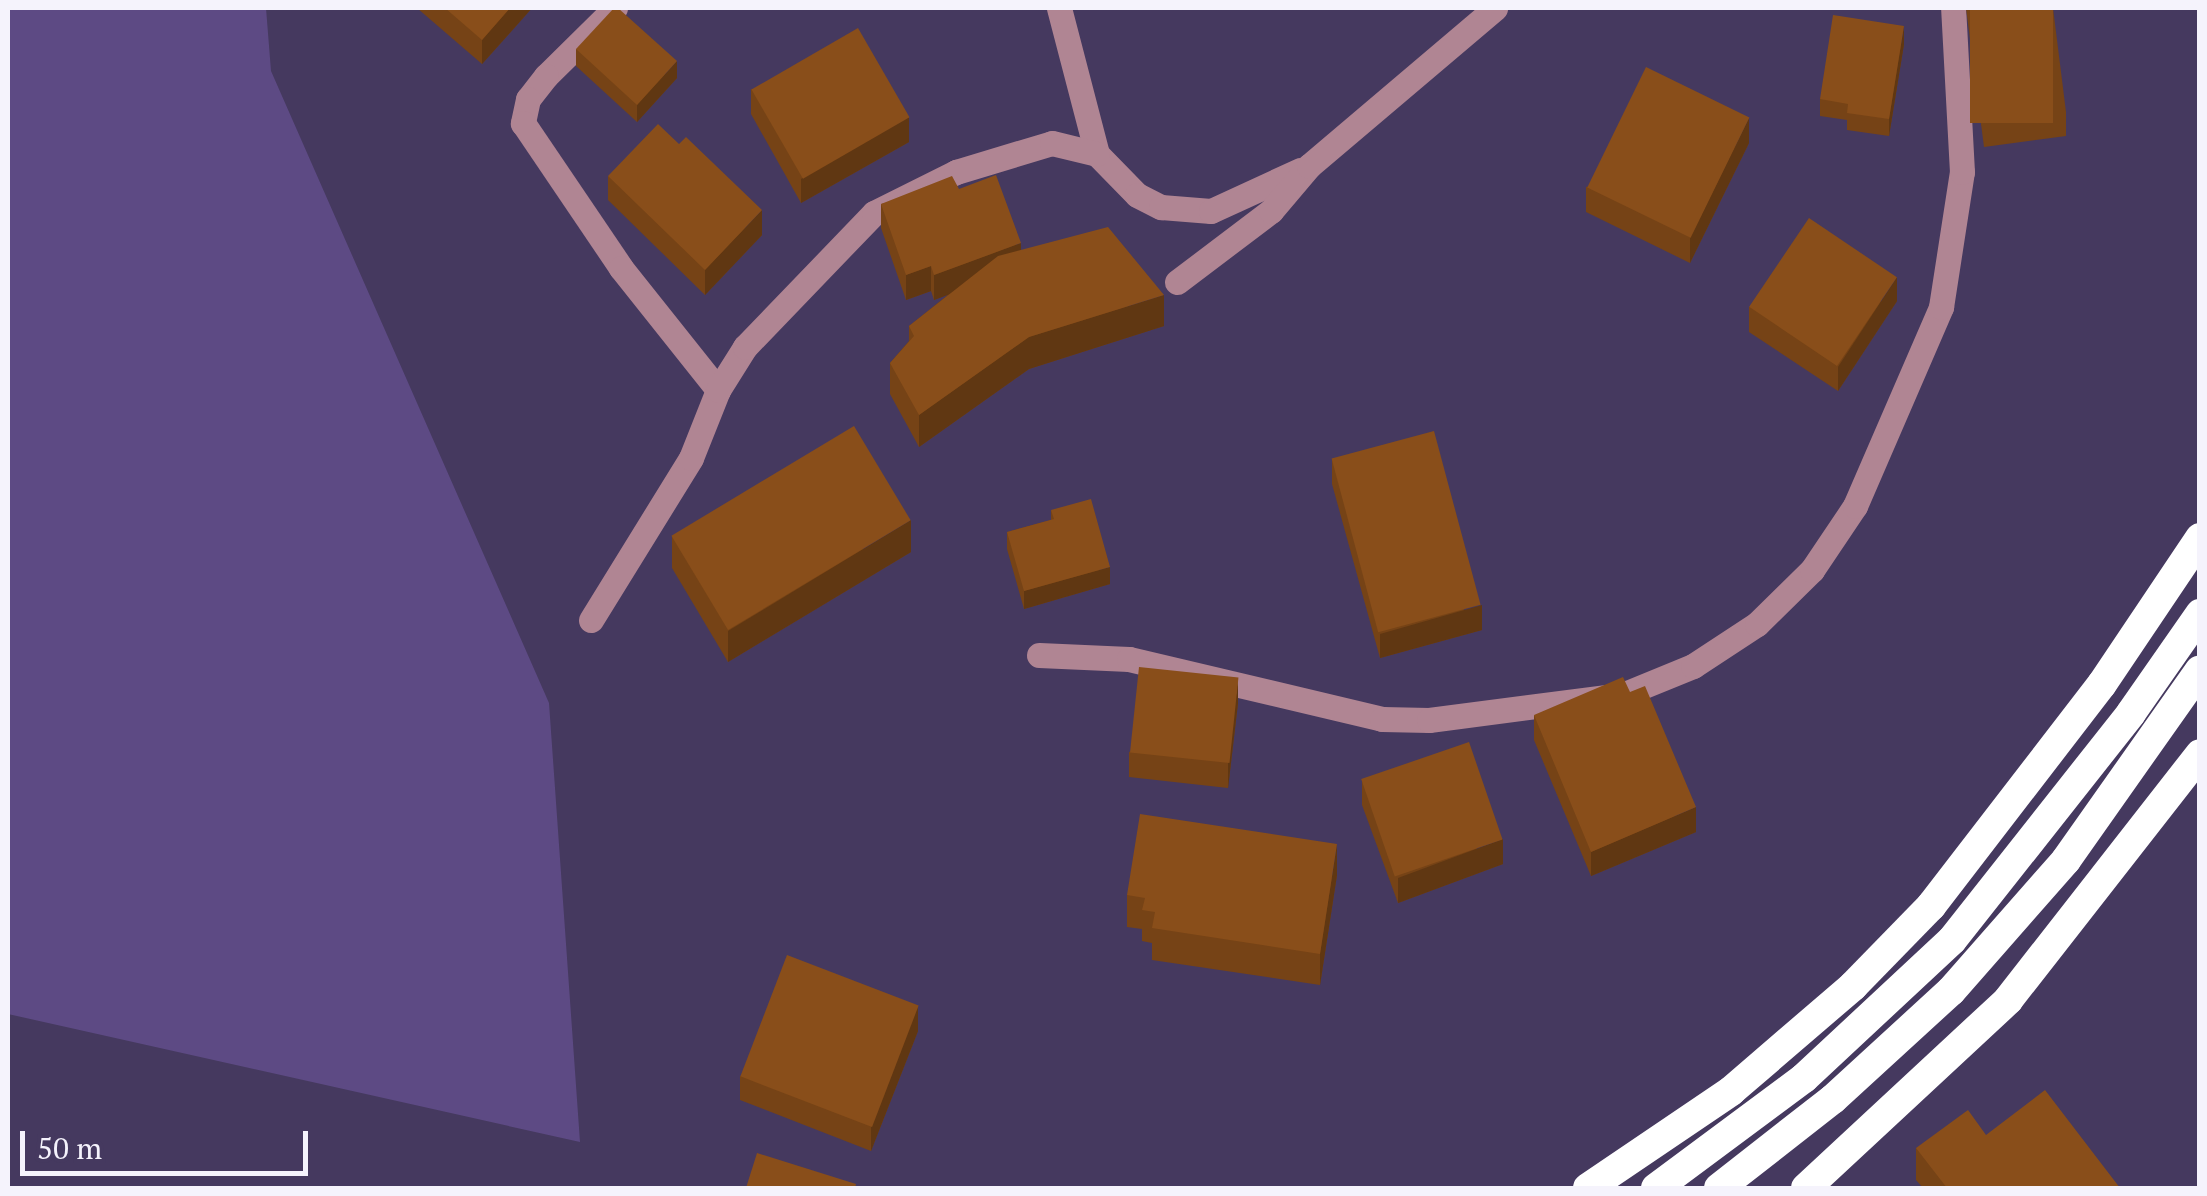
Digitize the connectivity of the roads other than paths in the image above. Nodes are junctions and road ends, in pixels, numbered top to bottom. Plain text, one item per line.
1 (615, 8) edge
2 (1059, 8) edge
3 (1494, 8) edge
4 (1954, 8) edge
5 (1098, 154) junction
6 (1309, 166) junction
7 (1178, 282) dead end
8 (718, 390) junction
9 (2200, 538) edge
10 (2200, 614) edge
11 (591, 620) dead end
12 (1039, 655) dead end
13 (2200, 670) edge
14 (2200, 754) edge
15 (1588, 1188) edge
16 (1656, 1188) edge
17 (1719, 1188) edge
18 (1806, 1188) edge

1 - 8 street
2 - 5 street
3 - 6 street
4 - 12 street
5 - 6 street
5 - 8 street
6 - 7 street
8 - 11 street
9 - 15 highway
10 - 16 highway
13 - 17 highway
14 - 18 highway

